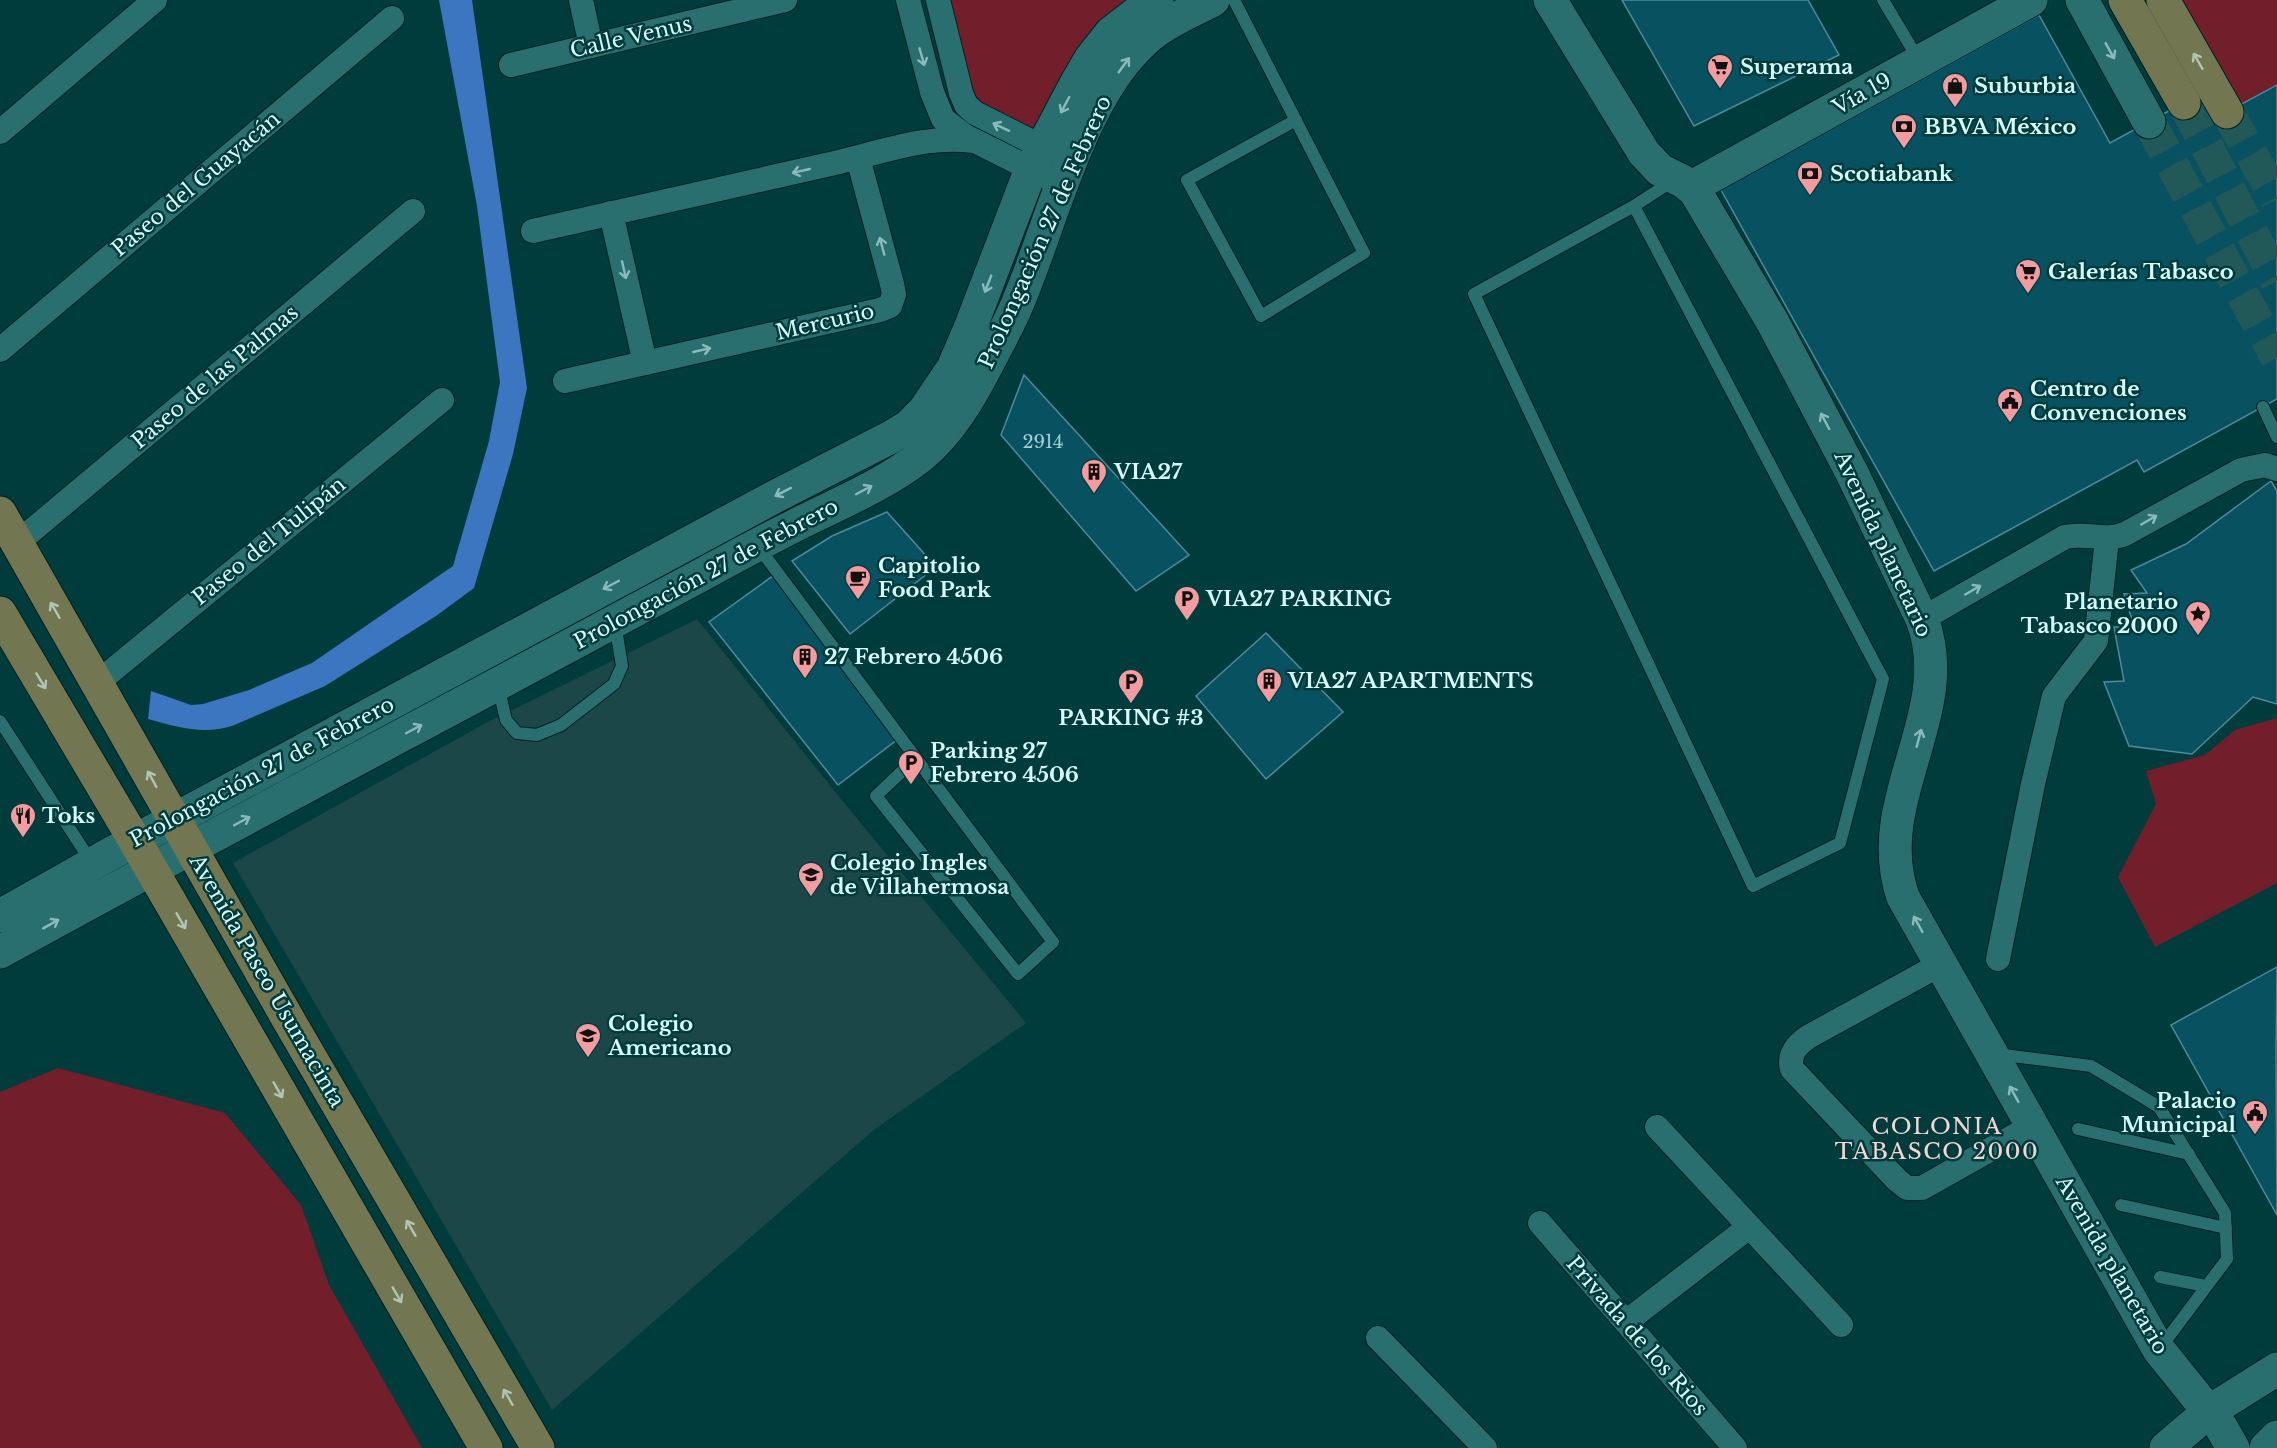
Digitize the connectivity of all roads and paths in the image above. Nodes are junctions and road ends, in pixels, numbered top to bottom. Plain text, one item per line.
1 (155, 0) edge
2 (581, 0) edge
3 (785, 0) edge
4 (908, 0) edge
5 (939, 0) edge
6 (1157, 0) edge
7 (1213, 0) edge
8 (1234, 0) edge
9 (1550, 0) edge
10 (1884, 0) edge
11 (1994, 0) edge
12 (2031, 0) edge
13 (2082, 0) edge
14 (2125, 0) edge
15 (2163, 0) edge
16 (392, 18) dead end
17 (591, 46) junction
18 (1911, 47) junction
19 (511, 65) dead end
20 (2184, 103) tunnel mouth
21 (2227, 112) tunnel mouth
22 (975, 113) junction
23 (1296, 120) junction
24 (2149, 122) tunnel mouth
25 (0, 132) edge
26 (940, 132) junction
27 (858, 158) junction
28 (1037, 158) junction
29 (1067, 173) junction
30 (1683, 183) junction
31 (1634, 206) junction
32 (413, 211) dead end
33 (611, 213) junction
34 (533, 231) dead end
35 (0, 350) edge
36 (645, 363) junction
37 (565, 381) dead end
38 (442, 400) dead end
39 (2263, 407) dead end
40 (2277, 437) edge
41 (2277, 469) edge
42 (0, 513) edge
43 (2107, 539) junction
44 (17, 543) junction
45 (757, 545) junction
46 (0, 613) edge
47 (1922, 619) junction
48 (615, 622) junction
49 (97, 683) junction
50 (498, 684) junction
51 (0, 721) edge
52 (916, 758) junction
53 (174, 819) junction
54 (135, 841) junction
55 (190, 849) junction
56 (92, 864) junction
57 (151, 870) junction
58 (0, 916) edge
59 (0, 952) edge
60 (1998, 959) dead end
61 (1941, 964) junction
62 (1992, 1054) junction
63 (2032, 1126) junction
64 (1657, 1127) dead end
65 (2078, 1129) dead end
66 (2189, 1154) junction
67 (2121, 1205) dead end
68 (1540, 1223) dead end
69 (1749, 1227) junction
70 (2226, 1228) junction
71 (2160, 1277) dead end
72 (2206, 1286) junction
73 (1626, 1322) junction
74 (1841, 1325) dead end
75 (1378, 1338) dead end
76 (2159, 1350) junction
77 (2277, 1369) edge
78 (2208, 1413) junction
79 (2277, 1437) edge
80 (486, 1448) edge
81 (538, 1448) edge
82 (1485, 1448) edge
83 (1735, 1448) edge
84 (2166, 1448) edge
85 (2233, 1448) edge
86 (2266, 1448) edge

1 - 25 street
2 - 17 street
3 - 17 street, Calle Venus
4 -> 26 street
5 - 22 street
6 -> 28 main road, Prolongación 27 de Febrero
29 -> 7 main road, Prolongación 27 de Febrero
8 - 23 lane
9 - 30 main road, Avenida planetario
10 - 18 lane
11 - 18 main road, Vía 19
12 - 30 main road, Vía 19
13 -> 24 main road
14 - 20 main road
21 -> 15 main road
16 - 35 street, Paseo del Guayacán
17 - 19 street, Calle Venus
18 - 30 main road, Vía 19
22 - 26 street
28 -> 22 street
23 - 23 lane
26 - 27 street
26 - 28 street
27 -> 33 street
36 -> 27 street, Mercurio
28 - 29 street
28 -> 53 main road, Prolongación 27 de Febrero
45 -> 29 main road, Prolongación 27 de Febrero
30 - 31 lane
47 -> 30 main road, Avenida planetario
31 - 31 lane
32 - 44 street, Paseo de las Palmas
33 - 34 street
33 -> 36 street
36 - 37 street, Mercurio
38 - 49 street, Paseo del Tulipán
39 - 40 lane
43 -> 41 street, Avenida planetario
42 - 44 main road, Avenida Paseo Usumacinta
47 -> 43 street, Avenida planetario
43 - 60 street
49 -> 44 main road, Avenida Paseo Usumacinta
45 - 48 main road, Prolongación 27 de Febrero
45 - 52 lane
46 -> 54 main road
61 -> 47 main road, Avenida planetario
48 - 50 main road, Prolongación 27 de Febrero
48 - 50 lane
53 -> 49 main road, Avenida Paseo Usumacinta
55 -> 50 main road, Prolongación 27 de Febrero
51 - 56 lane
52 - 52 lane
53 - 54 main road, Prolongación 27 de Febrero
53 - 55 main road, Avenida Paseo Usumacinta
54 - 56 main road, Prolongación 27 de Febrero
54 - 57 main road
55 - 57 main road, Prolongación 27 de Febrero
81 -> 55 main road, Avenida Paseo Usumacinta
56 - 58 main road, Prolongación 27 de Febrero
59 -> 57 main road, Prolongación 27 de Febrero
57 -> 80 main road
61 - 62 main road, Avenida planetario
61 - 63 street
63 -> 62 main road, Avenida planetario
62 - 66 lane
63 - 76 main road, Avenida planetario
64 - 69 street
65 - 66 lane
66 - 70 lane
67 - 70 lane
68 - 73 street, Privada de los Rios
69 - 73 street
69 - 74 street
70 - 72 lane
71 - 72 lane
72 - 76 lane
73 - 83 street, Privada de los Rios
75 - 82 street
76 - 78 main road, Avenida planetario
77 - 78 main road
78 - 84 main road
78 - 85 main road, Avenida planetario
79 - 86 main road

